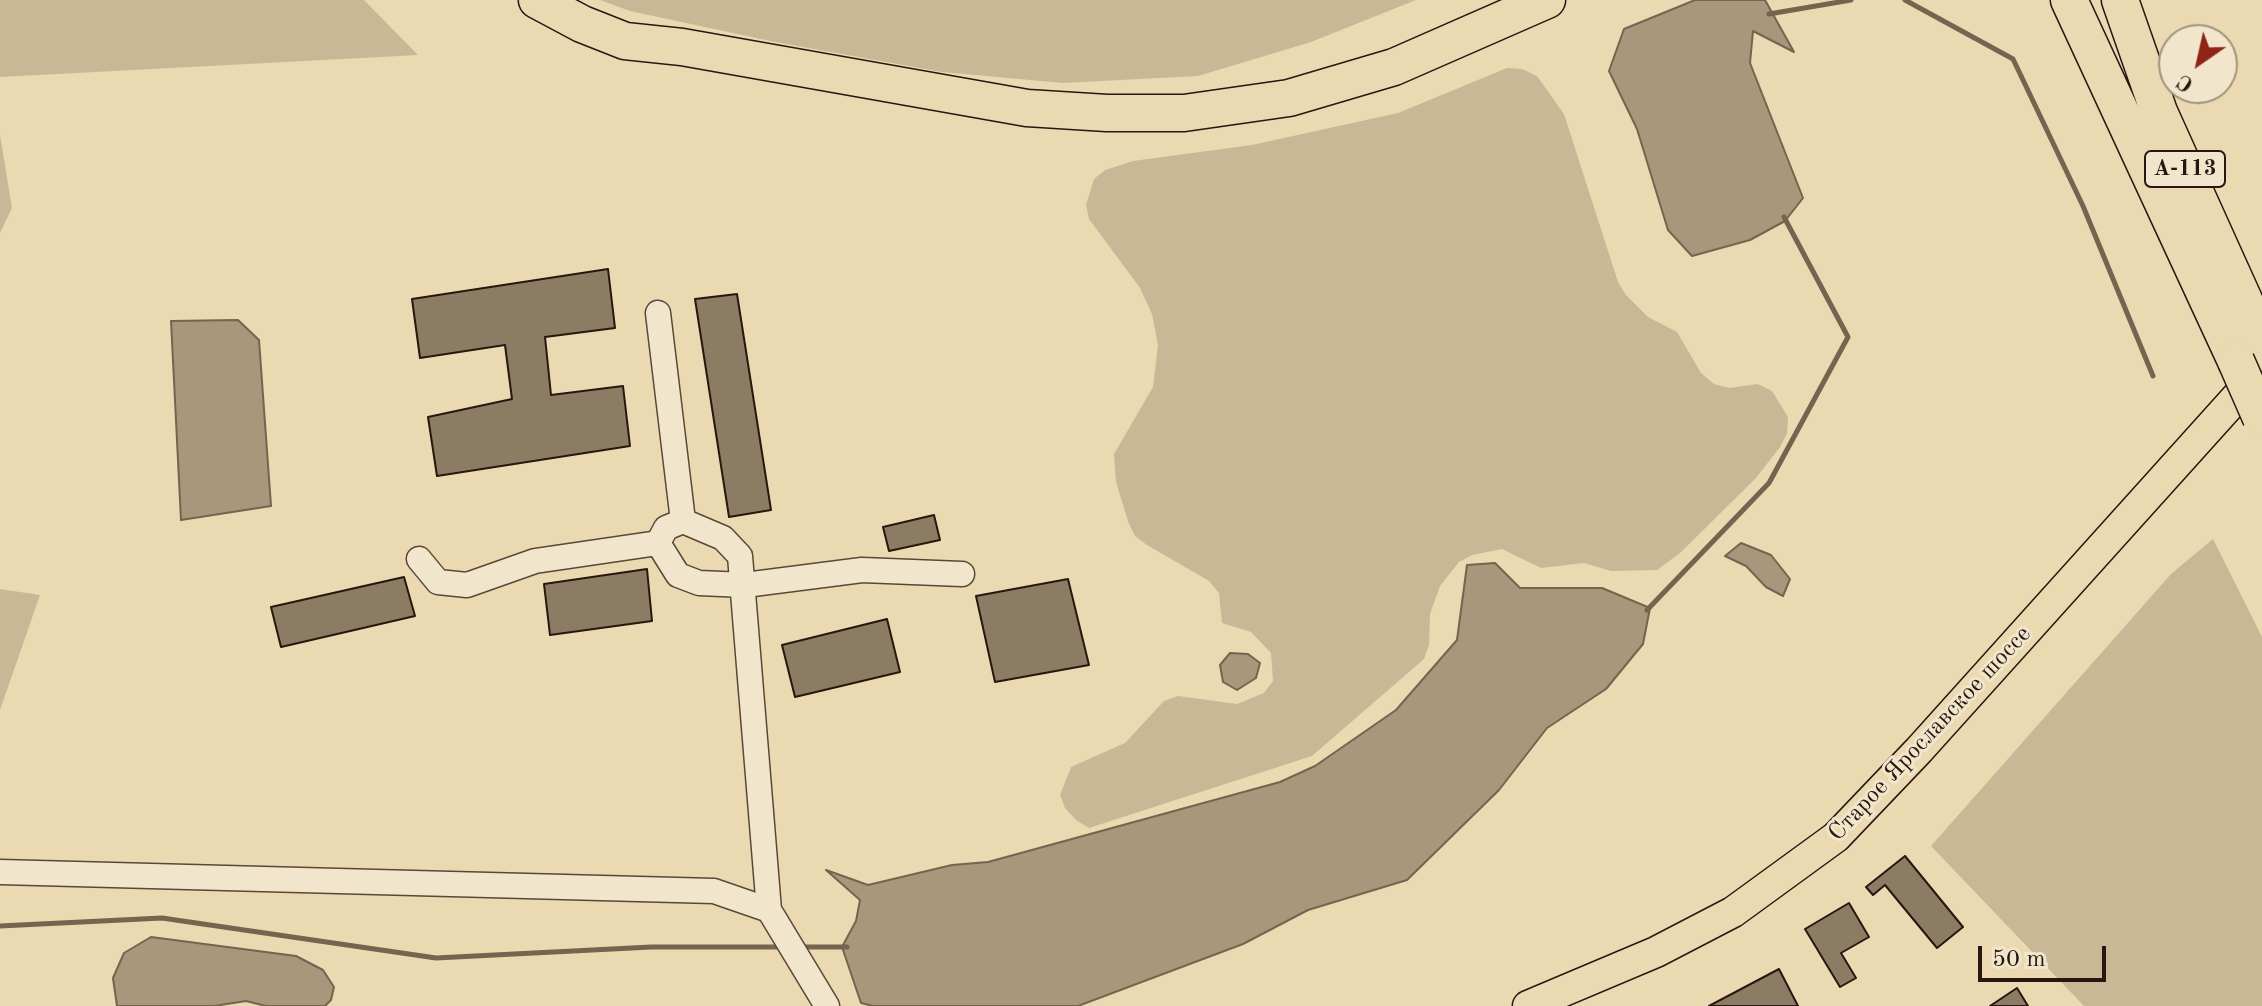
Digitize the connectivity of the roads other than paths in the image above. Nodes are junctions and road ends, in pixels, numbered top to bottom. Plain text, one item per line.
1 (537, 0) edge
2 (566, 0) edge
3 (1547, 0) edge
4 (2069, 0) edge
5 (2080, 0) edge
6 (2120, 0) edge
7 (682, 47) junction
8 (2114, 96) junction
9 (658, 313) dead end
10 (2255, 351) edge
11 (2261, 420) edge
12 (683, 521) junction
13 (658, 543) junction
14 (419, 559) dead end
15 (962, 574) dead end
16 (745, 585) junction
17 (0, 872) edge
18 (769, 910) junction
19 (827, 1006) edge
20 (1528, 1006) edge

1 - 7 highway
2 - 7 highway
3 - 7 highway
4 - 8 highway
5 - 8 highway, А-113
6 - 10 highway, А-113
8 - 10 highway, А-113
9 - 12 lane
10 - 11 highway, А-113, bridge
10 - 20 main road, Старое Ярославское шоссе
12 - 13 lane
12 - 16 lane
13 - 14 lane
13 - 16 lane
15 - 16 lane
16 - 18 lane
17 - 18 lane
18 - 19 lane

